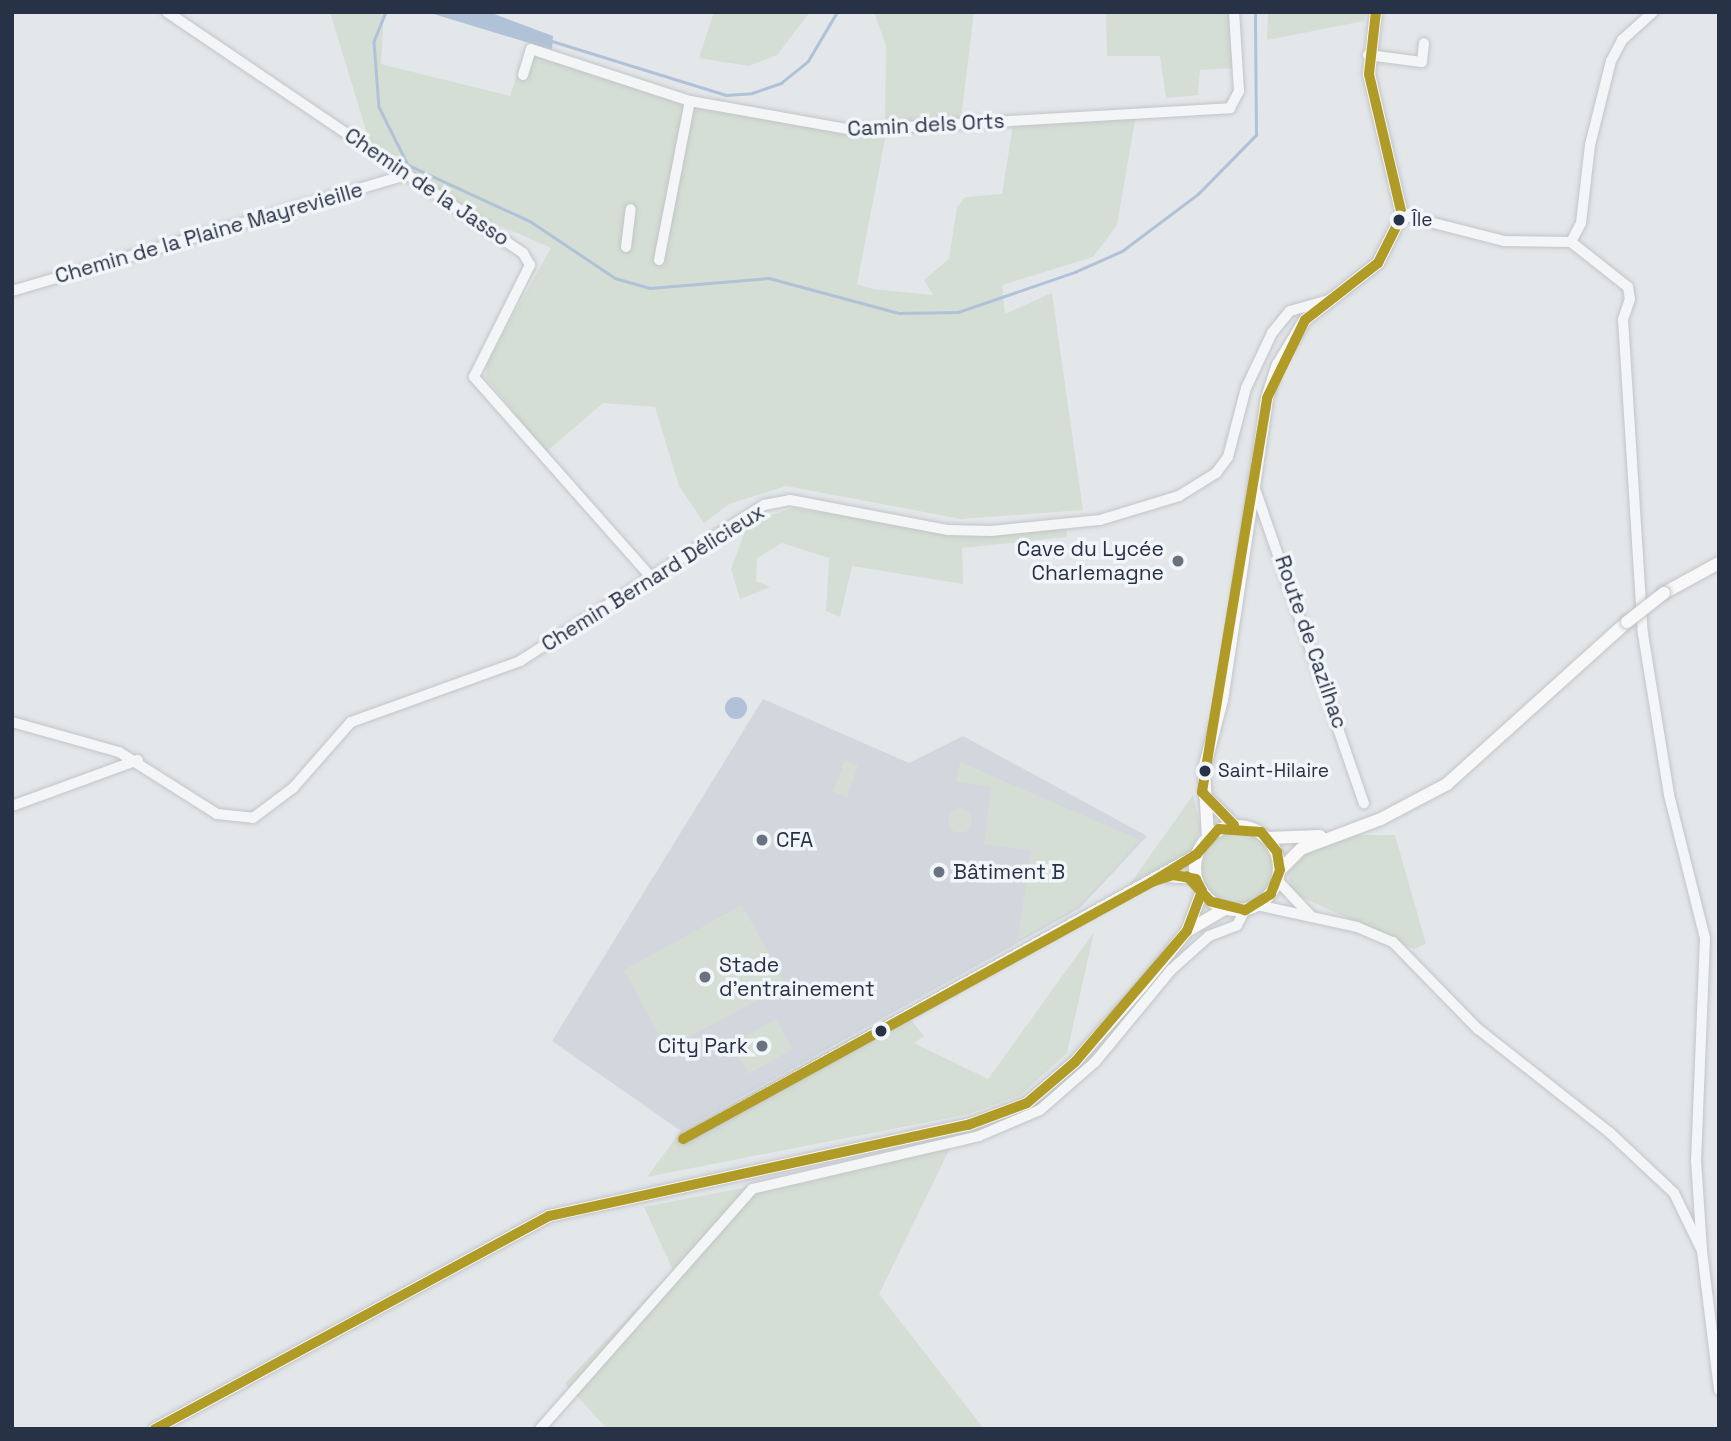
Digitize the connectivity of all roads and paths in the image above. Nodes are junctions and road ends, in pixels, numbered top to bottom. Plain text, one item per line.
1 (167, 12) edge
2 (1234, 12) edge
3 (1376, 12) edge
4 (1653, 12) edge
5 (1424, 43) dead end
6 (1368, 55) junction
7 (523, 75) dead end
8 (690, 101) junction
9 (405, 175) junction
10 (631, 209) dead end
11 (1402, 215) junction
12 (1572, 242) junction
13 (626, 247) dead end
14 (659, 260) dead end
15 (12, 291) edge
16 (1332, 299) junction
17 (1254, 484) junction
18 (1719, 563) edge
19 (651, 577) junction
20 (12, 722) edge
21 (138, 760) junction
22 (1202, 792) junction
23 (1364, 803) dead end
24 (12, 807) edge
25 (1234, 825) junction
26 (1328, 836) junction
27 (1208, 837) junction
28 (1267, 838) junction
29 (1197, 854) junction
30 (1279, 876) junction
31 (1196, 879) junction
32 (1152, 882) junction
33 (1202, 891) junction
34 (1251, 907) junction
35 (1225, 909) junction
36 (1313, 917) junction
37 (1187, 931) junction
38 (683, 1139) dead end
39 (1702, 1251) junction
40 (1719, 1390) edge
41 (155, 1429) edge
42 (540, 1429) edge

1 - 9 street, Chemin de la Jasso
2 - 8 street, Camin dels Orts
3 - 6 main road
4 - 12 street
5 - 6 street
6 - 11 main road
7 - 8 street, Camin dels Orts
8 - 14 street
9 - 15 street, Chemin de la Plaine Mayrevieille
9 - 19 street, Chemin de la Jasso
10 - 13 street
11 - 12 street
11 - 16 main road
12 - 39 street
16 - 17 main road
16 - 19 street, Chemin Bernard Délicieux
17 - 22 main road
17 - 23 street, Route de Cazilhac
18 - 26 main road, bridge
19 - 21 street, Chemin Bernard Délicieux
20 - 21 street, Chemin Bernard Délicieux
21 - 24 street
22 - 25 main road
22 - 27 main road
25 - 27 main road
25 - 28 main road
26 - 28 main road
26 - 30 main road
27 - 29 main road
28 - 30 main road
29 - 31 main road
29 - 32 street
30 - 34 main road
30 - 36 street
31 - 32 street
31 - 33 main road
32 - 38 street
33 - 35 main road
33 - 37 main road
34 - 35 main road
34 - 36 street
34 - 42 street
35 - 37 main road
36 - 39 street
37 - 41 main road
39 - 40 street

